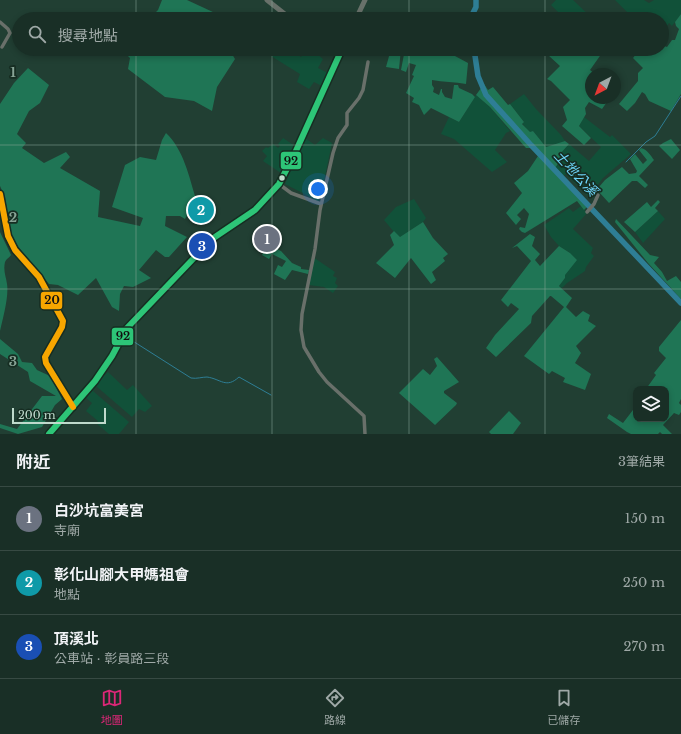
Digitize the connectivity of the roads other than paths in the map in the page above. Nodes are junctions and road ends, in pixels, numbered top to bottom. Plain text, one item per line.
1 (267, 0) edge
2 (366, 0) edge
3 (282, 12) edge
4 (360, 12) edge
5 (0, 22) edge
6 (2, 47) dead end
7 (337, 56) edge
8 (368, 62) dead end
9 (279, 184) junction
10 (0, 194) edge
11 (598, 195) dead end
12 (321, 204) junction
13 (588, 211) dead end
14 (73, 407) junction
15 (50, 434) edge
16 (365, 434) edge

1 - 3 main road
2 - 4 main road
5 - 6 street
7 - 9 main road
8 - 12 street
9 - 12 street
9 - 14 main road
10 - 14 street
11 - 13 street
12 - 16 street
14 - 15 main road

